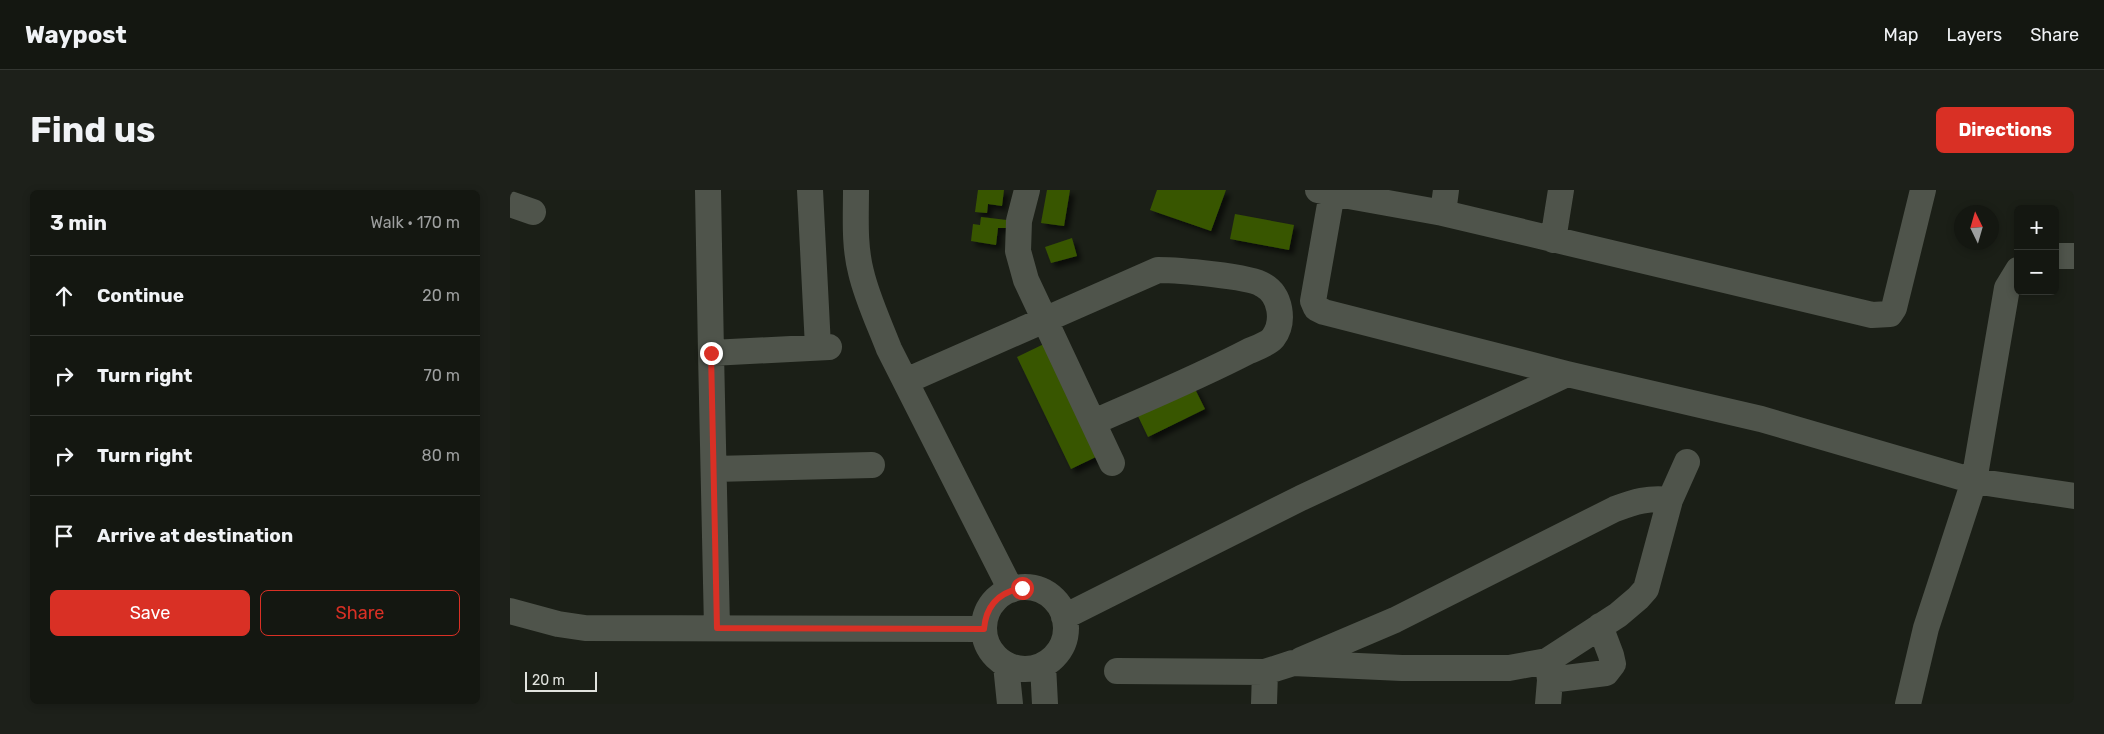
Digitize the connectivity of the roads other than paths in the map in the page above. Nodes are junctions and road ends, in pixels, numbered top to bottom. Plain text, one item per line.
1 (708, 190) edge
2 (810, 190) edge
3 (856, 190) edge
4 (1028, 190) edge
5 (1561, 190) edge
6 (1923, 190) edge
7 (1327, 191) edge
8 (1444, 202) edge
9 (1554, 240) junction
10 (2059, 256) edge
11 (2074, 256) edge
12 (2014, 277) edge
13 (1046, 321) junction
14 (711, 353) junction
15 (1567, 374) junction
16 (906, 381) junction
17 (1094, 422) junction
18 (1687, 462) dead end
19 (1112, 463) dead end
20 (872, 465) dead end
21 (714, 469) junction
22 (1974, 481) junction
23 (2074, 496) edge
24 (1670, 500) junction
25 (1011, 590) junction
26 (510, 611) edge
27 (1064, 617) junction
28 (1600, 626) junction
29 (717, 628) junction
30 (984, 629) junction
31 (1293, 663) junction
32 (1006, 665) junction
33 (1044, 665) junction
34 (1117, 671) dead end
35 (1265, 672) junction
36 (1548, 681) edge
37 (1010, 704) edge
38 (1045, 704) edge
39 (1264, 704) edge
40 (1908, 704) edge

1 - 14 street
2 - 14 street
3 - 16 street
4 - 13 street
5 - 9 street
6 - 9 street
7 - 8 street
7 - 15 street
8 - 9 street
10 - 11 street
12 - 22 street
13 - 16 street
13 - 17 street
13 - 17 street
14 - 21 street
15 - 22 street
15 - 27 street
16 - 25 street
17 - 19 street
18 - 24 street
20 - 21 street
21 - 29 street
22 - 23 street
22 - 40 street
24 - 28 street
24 - 31 street
25 - 27 street
25 - 30 street
26 - 29 street
27 - 33 street
28 - 36 street
28 - 36 street
29 - 30 street
30 - 32 street
31 - 35 street
31 - 36 street
32 - 33 street
32 - 37 street
33 - 38 street
34 - 35 street
35 - 39 street

